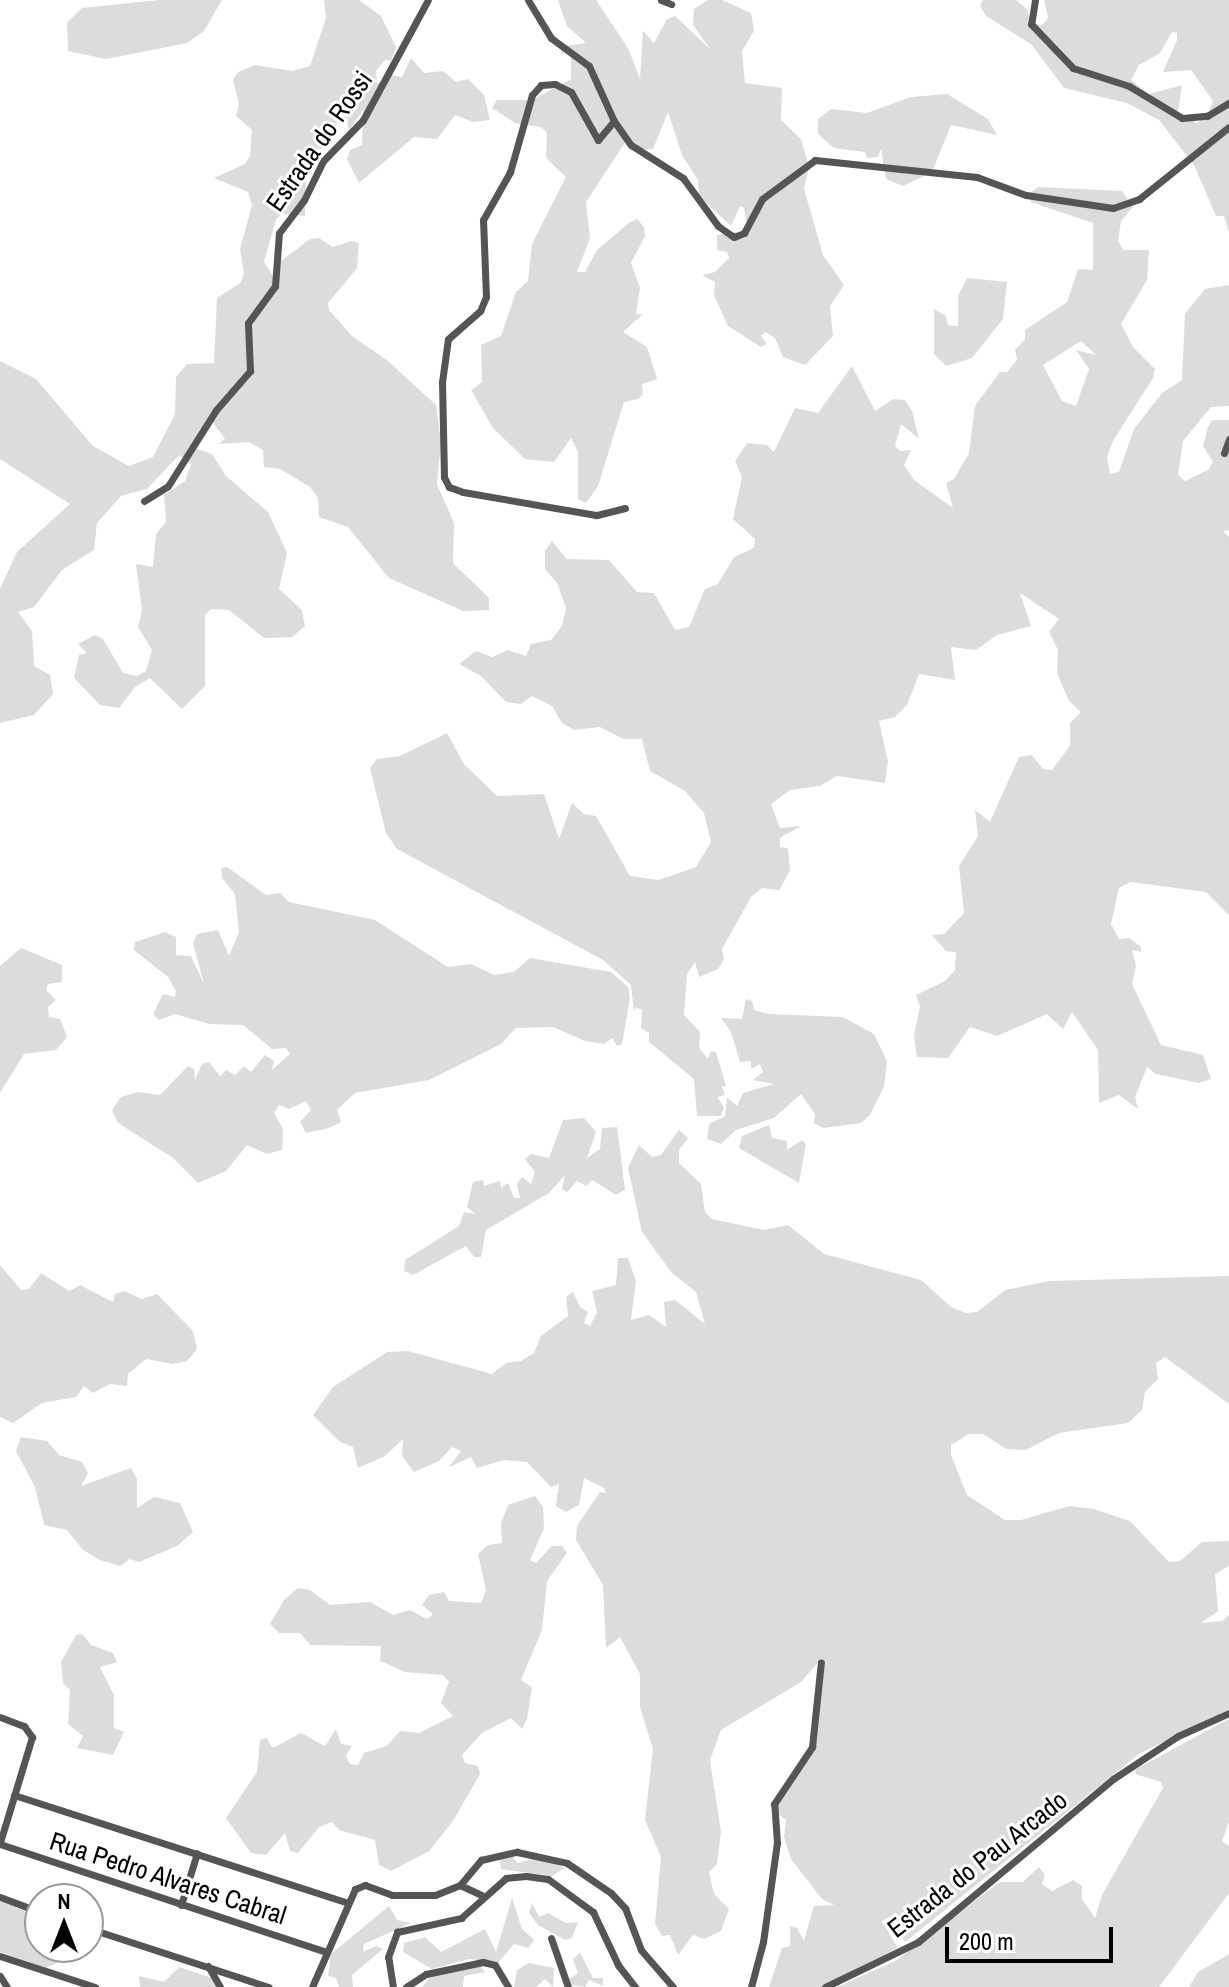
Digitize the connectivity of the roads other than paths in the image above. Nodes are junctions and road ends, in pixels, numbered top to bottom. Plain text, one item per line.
1 (428, 0) edge
2 (528, 0) edge
3 (661, 0) edge
4 (1035, 0) edge
5 (671, 4) dead end
6 (1229, 103) edge
7 (614, 121) junction
8 (1229, 127) edge
9 (1229, 439) edge
10 (1224, 453) dead end
11 (144, 501) dead end
12 (625, 508) dead end
13 (821, 1662) dead end
14 (1229, 1713) edge
15 (0, 1717) edge
16 (14, 1795) junction
17 (0, 1843) edge
18 (197, 1853) junction
19 (460, 1885) junction
20 (481, 1895) junction
21 (0, 1897) edge
22 (346, 1902) junction
23 (181, 1905) junction
24 (24, 1906) edge
25 (104, 1933) edge
26 (551, 1938) dead end
27 (324, 1951) junction
28 (0, 1956) edge
29 (208, 1966) junction
30 (0, 1976) edge
31 (7, 1987) edge
32 (95, 1987) edge
33 (220, 1987) edge
34 (269, 1987) edge
35 (312, 1987) edge
36 (393, 1987) edge
37 (406, 1987) edge
38 (508, 1987) edge
39 (568, 1987) edge
40 (635, 1987) edge
41 (673, 1987) edge
42 (751, 1987) edge
43 (825, 1987) edge

1 - 11 street, Estrada do Rossi
2 - 7 street
3 - 5 street
4 - 6 street
7 - 8 street
7 - 12 street
9 - 10 street
13 - 42 street
14 - 43 street, Estrada do Pau Arcado
15 - 16 street, Rua Pedro Alvares Cabral
16 - 17 street, Rua Pedro Alvares Cabral
16 - 18 street
17 - 23 street, Rua Pedro Alvares Cabral
18 - 22 street
18 - 23 street
19 - 20 street
19 - 22 street
19 - 41 street
20 - 36 street
20 - 40 street
21 - 24 street
22 - 27 street
23 - 27 street, Rua Pedro Alvares Cabral
25 - 29 street
26 - 39 street
27 - 35 street
28 - 32 street
29 - 33 street
29 - 34 street
30 - 31 street
37 - 38 street

